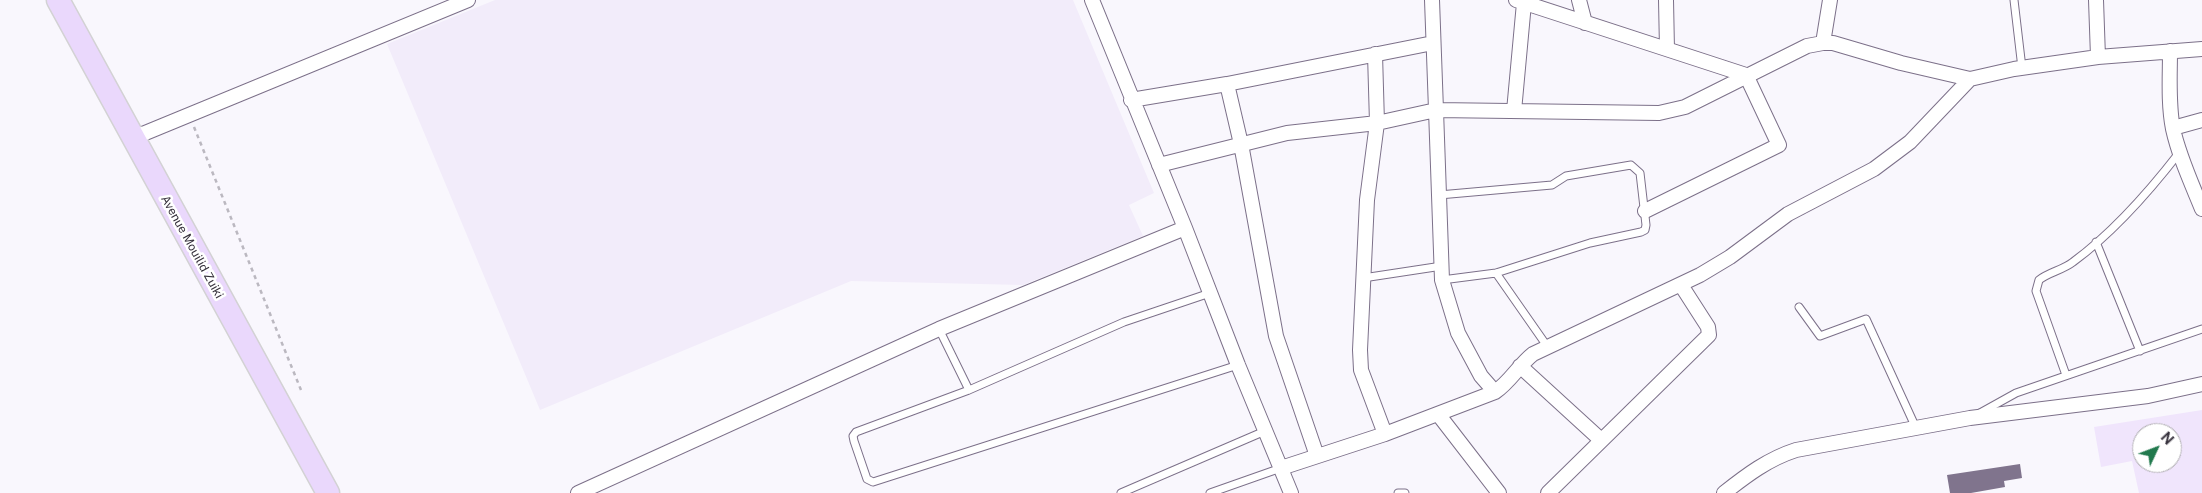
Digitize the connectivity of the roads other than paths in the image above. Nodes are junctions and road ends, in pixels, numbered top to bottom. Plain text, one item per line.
1 (58, 0) edge
2 (1092, 0) edge
3 (1432, 0) edge
4 (1579, 0) edge
5 (1666, 0) edge
6 (1830, 0) edge
7 (2014, 0) edge
8 (2096, 0) edge
9 (466, 1) edge
10 (1520, 1) edge
11 (1585, 23) junction
12 (1433, 43) junction
13 (1823, 43) junction
14 (1667, 49) junction
15 (2202, 49) edge
16 (2170, 52) junction
17 (1375, 54) junction
18 (2098, 57) junction
19 (2022, 68) junction
20 (1746, 75) junction
21 (1970, 79) junction
22 (1227, 84) junction
23 (1132, 100) junction
24 (1436, 110) junction
25 (1514, 111) junction
26 (2202, 120) edge
27 (1377, 122) junction
28 (2173, 128) junction
29 (133, 138) junction
30 (1240, 144) junction
31 (2180, 152) junction
32 (1159, 165) junction
33 (1439, 195) junction
34 (2202, 208) edge
35 (1644, 211) junction
36 (1185, 228) junction
37 (2096, 242) junction
38 (1442, 273) junction
39 (1496, 273) junction
40 (1363, 278) junction
41 (1681, 285) junction
42 (1210, 293) junction
43 (1800, 307) dead end
44 (939, 329) junction
45 (2202, 329) edge
46 (1548, 346) junction
47 (2140, 352) junction
48 (1238, 366) junction
49 (1520, 366) junction
50 (2066, 375) junction
51 (2202, 384) edge
52 (969, 390) junction
53 (1496, 392) junction
54 (1438, 414) junction
55 (1970, 418) junction
56 (1916, 428) junction
57 (1265, 431) junction
58 (1386, 434) junction
59 (1601, 440) junction
60 (1317, 456) junction
61 (1281, 468) junction
62 (328, 493) edge
63 (578, 493) edge
64 (1121, 493) edge
65 (1210, 493) edge
66 (1292, 493) edge
67 (1398, 493) edge
68 (1405, 493) edge
69 (1499, 493) edge
70 (1548, 493) edge
71 (1724, 493) edge

1 - 29 main road, Avenue Mouilid Zuiki
2 - 23 street
3 - 12 street
4 - 11 street
5 - 14 street
6 - 13 street
7 - 19 lane
8 - 18 street
9 - 29 street
10 - 11 street
10 - 25 street
11 - 14 street
12 - 17 street
12 - 24 street
13 - 20 street
13 - 21 street
14 - 20 street
15 - 16 street
16 - 18 street
16 - 28 street
17 - 22 street
17 - 27 street
18 - 19 street
19 - 21 street
20 - 25 street
20 - 35 street
21 - 41 street
22 - 23 street
22 - 30 street
23 - 32 street
24 - 25 street
24 - 27 street
24 - 33 street
26 - 28 street
27 - 30 street
27 - 40 street
28 - 31 street
29 - 62 main road, Avenue Mouilid Zuiki
30 - 32 street
30 - 60 street
31 - 34 street
31 - 37 lane
32 - 36 street
33 - 35 lane
33 - 38 street
35 - 39 lane
36 - 42 street
36 - 44 street
37 - 47 lane
37 - 50 lane
38 - 39 lane
38 - 40 lane
38 - 53 street
39 - 46 lane
40 - 58 street
41 - 46 street
41 - 59 street
42 - 48 street
42 - 52 lane
43 - 56 lane
44 - 52 lane
44 - 63 street
45 - 47 lane
46 - 49 street
47 - 50 lane
48 - 52 lane
48 - 57 street
49 - 53 street
49 - 59 street
50 - 55 lane
51 - 55 street
53 - 54 street
54 - 58 street
54 - 69 street
55 - 56 street
56 - 71 street
57 - 61 street
57 - 64 lane
58 - 60 street
59 - 70 street
60 - 61 street
61 - 65 lane
61 - 66 street
67 - 68 lane

